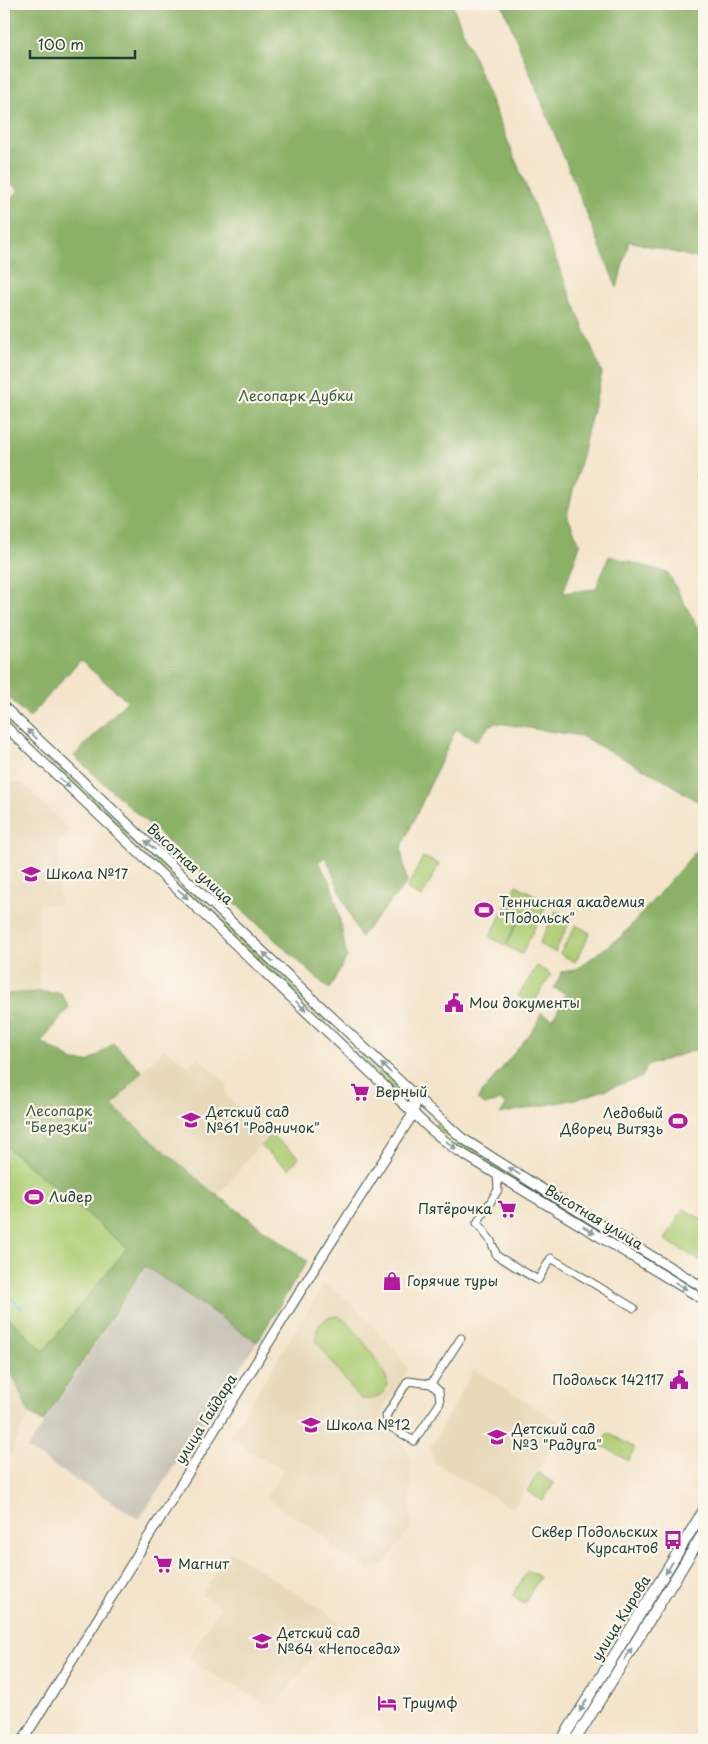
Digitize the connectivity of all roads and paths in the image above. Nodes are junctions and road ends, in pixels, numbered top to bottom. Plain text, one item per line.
1 (4, 707) edge
2 (4, 726) edge
3 (357, 1041) junction
4 (348, 1051) junction
5 (412, 1092) junction
6 (414, 1114) junction
7 (434, 1114) junction
8 (497, 1174) junction
9 (532, 1182) junction
10 (526, 1192) junction
11 (654, 1256) junction
12 (648, 1265) junction
13 (704, 1288) edge
14 (704, 1300) edge
15 (634, 1308) dead end
16 (461, 1338) dead end
17 (431, 1384) junction
18 (704, 1511) edge
19 (704, 1532) edge
20 (23, 1740) edge
21 (562, 1740) edge
22 (575, 1740) edge

3 -> 1 street, Высотная улица
2 -> 4 street, Высотная улица
3 - 4 street
5 -> 3 street, Высотная улица
4 - 6 street, Высотная улица
5 - 6 street
5 - 7 street, Высотная улица
6 - 7 street
6 -> 8 street, Высотная улица
6 - 20 street, улица Гайдара
9 -> 7 street, Высотная улица
8 - 10 street, Высотная улица
8 - 15 street
9 - 10 street, Высотная улица
9 - 11 street, Высотная улица
10 -> 12 street, Высотная улица
11 - 12 street, Высотная улица
11 - 13 street, Высотная улица
12 -> 14 street, Высотная улица
16 - 17 street
17 - 17 street
18 -> 21 main road, улица Кирова
22 -> 19 main road, улица Кирова

